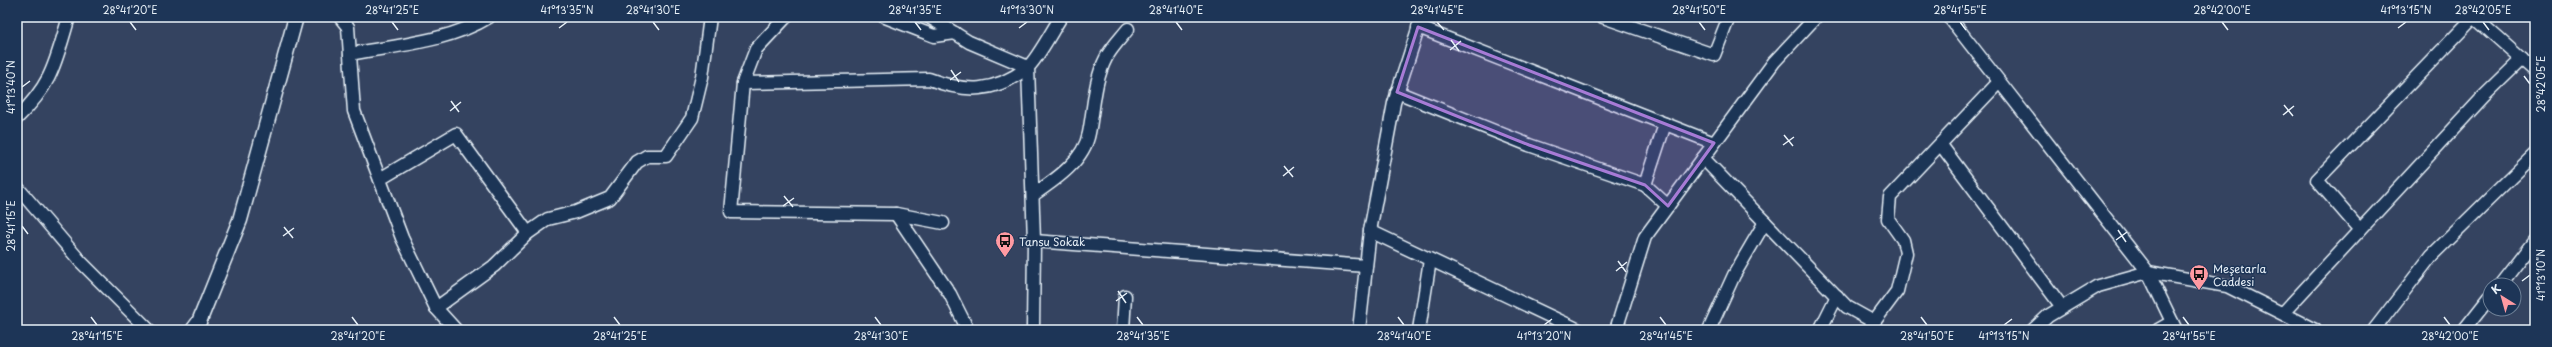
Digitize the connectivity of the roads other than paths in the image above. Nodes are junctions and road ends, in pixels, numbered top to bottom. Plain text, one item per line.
1 (69, 17) edge
2 (296, 17) edge
3 (340, 17) edge
4 (489, 17) edge
5 (710, 17) edge
6 (786, 17) edge
7 (884, 17) edge
8 (929, 17) edge
9 (1061, 17) edge
10 (1729, 17) edge
11 (1816, 17) edge
12 (1949, 17) edge
13 (1606, 18) edge
14 (1420, 22) edge
15 (1128, 29) dead end
16 (955, 33) junction
17 (350, 54) junction
18 (2522, 59) junction
19 (1028, 67) junction
20 (2535, 71) edge
21 (1999, 82) junction
22 (743, 83) junction
23 (1398, 92) junction
24 (17, 118) edge
25 (1665, 124) junction
26 (1714, 143) junction
27 (1941, 145) junction
28 (2535, 154) edge
29 (1703, 158) junction
30 (380, 179) junction
31 (1645, 185) junction
32 (17, 188) edge
33 (1033, 195) junction
34 (1668, 206) junction
35 (896, 214) junction
36 (1765, 222) junction
37 (943, 223) dead end
38 (2360, 230) junction
39 (1370, 231) junction
40 (528, 233) junction
41 (2535, 240) edge
42 (1034, 241) junction
43 (1430, 260) junction
44 (1366, 266) junction
45 (2148, 272) junction
46 (2506, 277) edge
47 (1125, 296) dead end
48 (1837, 296) junction
49 (2482, 307) edge
50 (436, 308) junction
51 (2062, 308) junction
52 (2282, 314) junction
53 (1873, 326) edge
54 (2174, 326) edge
55 (149, 330) edge
56 (193, 330) edge
57 (456, 330) edge
58 (968, 330) edge
59 (1032, 330) edge
60 (1123, 330) edge
61 (1359, 330) edge
62 (1419, 330) edge
63 (1579, 330) edge
64 (1616, 330) edge
65 (1709, 330) edge
66 (1820, 330) edge
67 (2034, 330) edge
68 (2158, 330) edge
69 (2315, 330) edge
70 (2374, 330) edge
71 (2464, 330) edge

1 - 24 street
2 - 56 street
3 - 17 street
4 - 17 street
5 - 40 street
6 - 22 street
7 - 16 street
8 - 16 street
9 - 19 street
10 - 13 street
11 - 26 street
12 - 21 street
14 - 23 street
14 - 25 street
15 - 33 street
16 - 19 street
17 - 30 street
18 - 20 street
18 - 38 street
18 - 38 street
19 - 22 street
19 - 33 street
21 - 27 street
21 - 45 street
22 - 35 street
23 - 31 street
23 - 39 street
25 - 26 street
25 - 31 street
26 - 29 street
27 - 51 street
27 - 53 street
28 - 70 street
29 - 34 street
29 - 36 street
30 - 40 street
30 - 50 street
31 - 34 street
32 - 55 street
33 - 42 street
34 - 64 street
35 - 37 street
35 - 58 street
36 - 48 street
36 - 65 street
38 - 52 street
39 - 43 street
39 - 44 street
40 - 50 street
41 - 46 street
42 - 44 street
42 - 59 street
43 - 62 street
43 - 63 street
44 - 61 street
45 - 51 street
45 - 52 street
45 - 54 street
47 - 60 street
48 - 53 street
48 - 66 street
49 - 71 street
50 - 57 street
51 - 67 street
52 - 69 street
54 - 68 street

